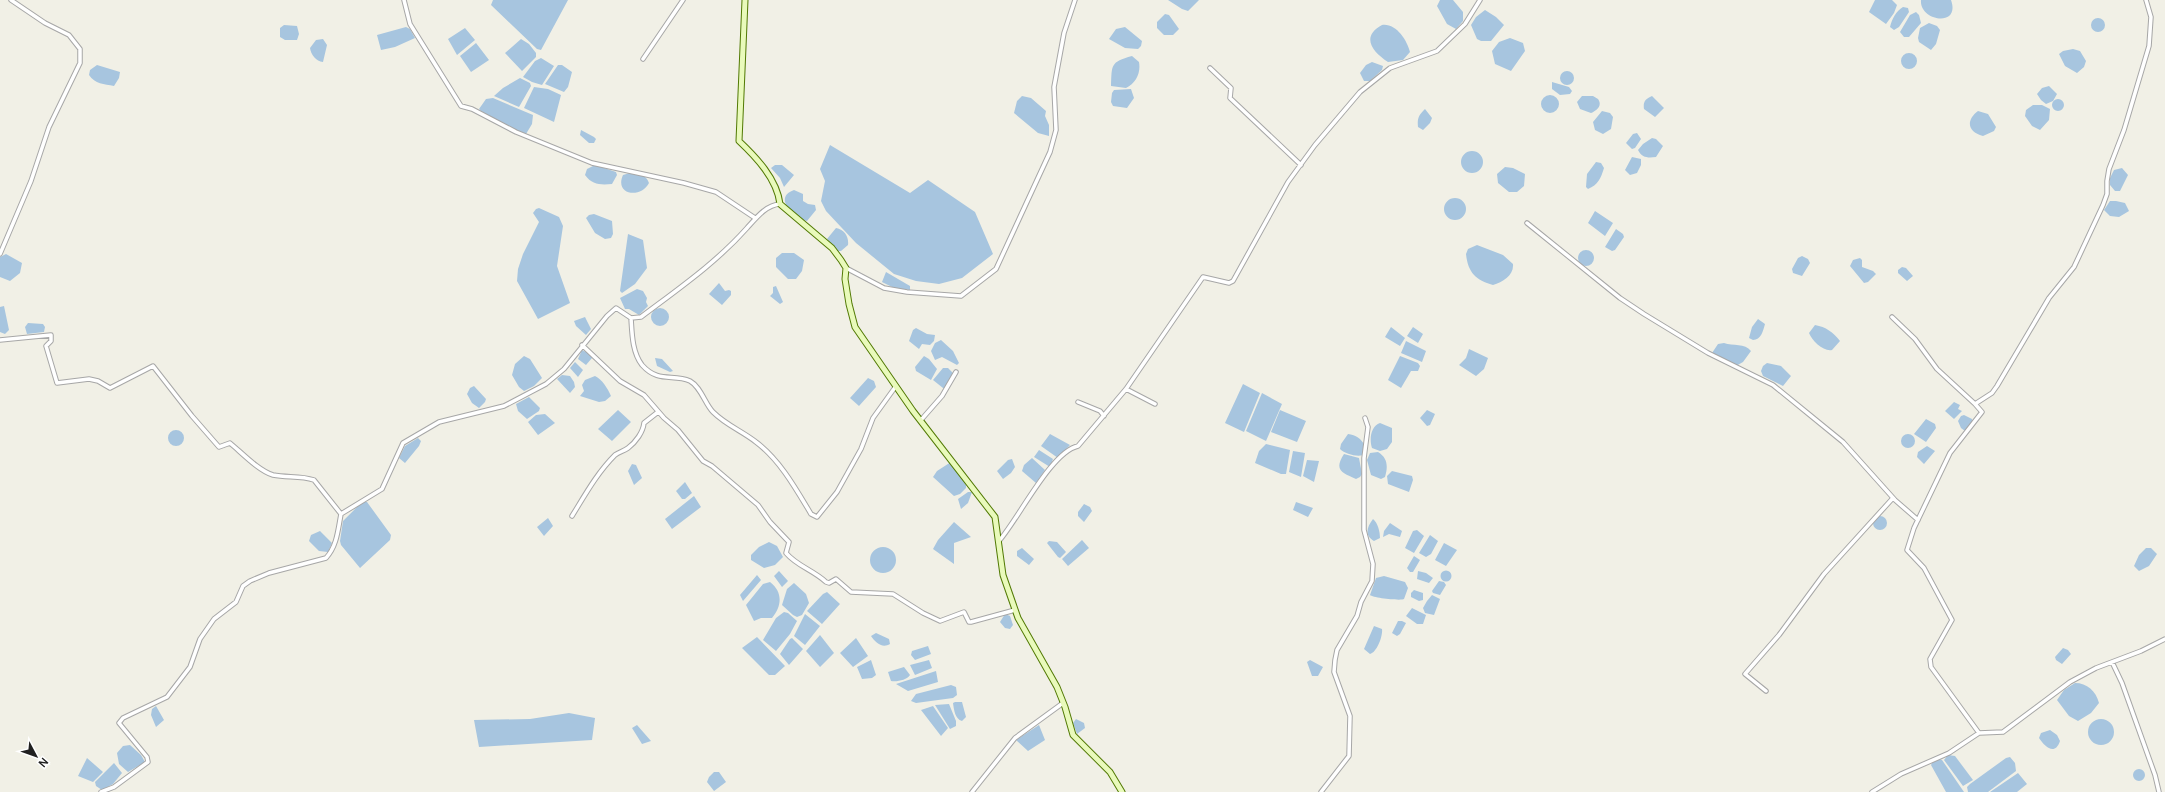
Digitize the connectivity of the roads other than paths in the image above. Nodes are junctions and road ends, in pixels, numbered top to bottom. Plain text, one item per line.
1 (11, 0) edge
2 (404, 0) edge
3 (683, 0) edge
4 (745, 0) edge
5 (1075, 0) edge
6 (1480, 0) edge
7 (2146, 0) edge
8 (643, 59) dead end
9 (1210, 68) dead end
10 (1301, 165) junction
11 (780, 204) junction
12 (755, 218) junction
13 (1526, 223) dead end
14 (0, 254) edge
15 (846, 268) junction
16 (631, 318) junction
17 (1892, 318) dead end
18 (0, 340) edge
19 (582, 345) junction
20 (956, 372) dead end
21 (896, 386) junction
22 (1126, 389) junction
23 (1078, 402) dead end
24 (1156, 404) dead end
25 (1974, 404) junction
26 (658, 412) junction
27 (1104, 416) junction
28 (1365, 418) dead end
29 (921, 420) junction
30 (1893, 498) junction
31 (341, 514) junction
32 (572, 516) dead end
33 (1918, 520) junction
34 (999, 541) junction
35 (1015, 610) junction
36 (2165, 639) edge
37 (2112, 662) junction
38 (1766, 691) dead end
39 (1064, 703) junction
40 (1979, 733) junction
41 (101, 792) edge
42 (972, 792) edge
43 (1122, 792) edge
44 (1321, 792) edge
45 (1872, 792) edge
46 (2159, 792) edge

1 - 14 street
2 - 12 street
3 - 8 street
4 - 11 street
5 - 15 street
6 - 10 street
7 - 25 street
9 - 10 street
10 - 22 street
11 - 12 street
11 - 15 street
12 - 16 street
13 - 30 street
15 - 21 street
16 - 19 street
16 - 21 street
17 - 25 street
18 - 31 street
19 - 26 street
19 - 31 street
20 - 29 street
21 - 29 street
22 - 24 street
22 - 27 street
23 - 27 street
25 - 33 street
26 - 32 street
26 - 35 street
27 - 34 street
28 - 44 street
29 - 34 street
30 - 33 street
30 - 38 street
31 - 41 street
33 - 40 street
34 - 35 street
35 - 39 street
36 - 37 street
37 - 40 street
37 - 46 street
39 - 42 street
39 - 43 street
40 - 45 street

